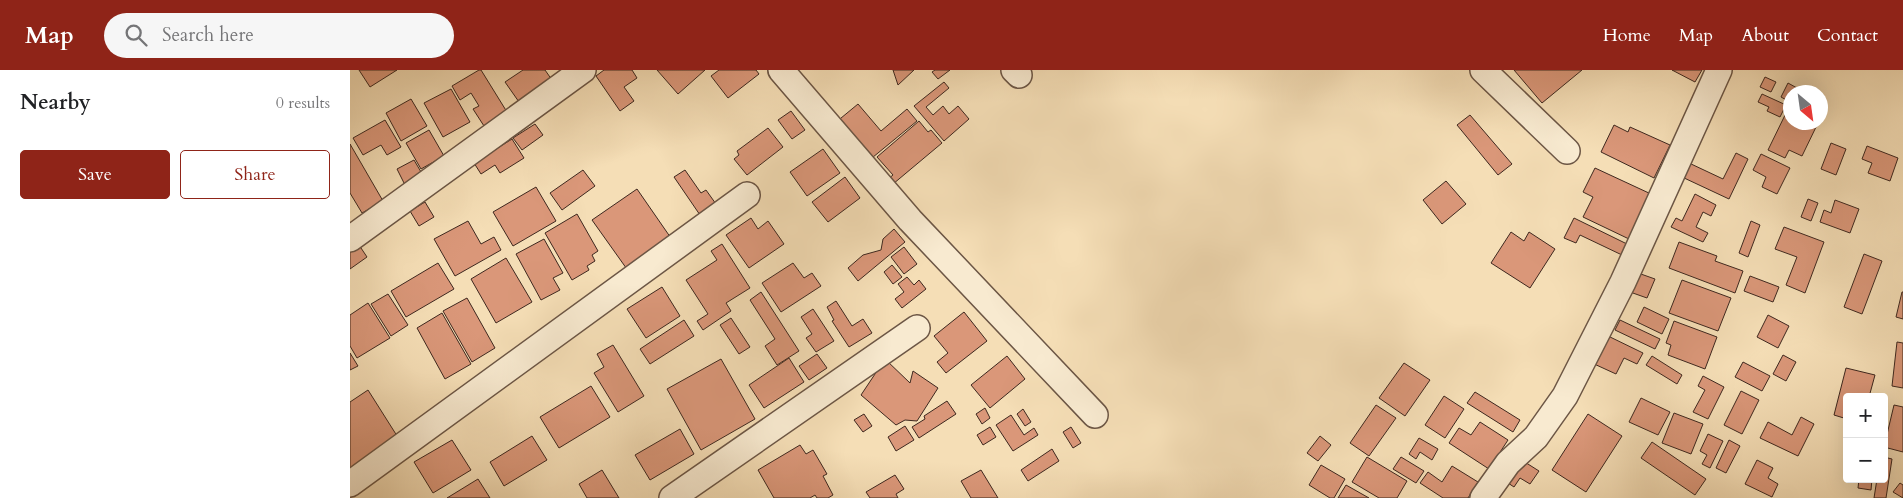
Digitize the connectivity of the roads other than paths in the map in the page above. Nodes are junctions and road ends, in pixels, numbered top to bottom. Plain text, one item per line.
1 (583, 70) edge
2 (782, 70) edge
3 (1483, 70) edge
4 (1719, 70) edge
5 (1567, 151) dead end
6 (747, 195) dead end
7 (350, 239) edge
8 (918, 328) dead end
9 (1095, 415) dead end
10 (350, 484) edge
11 (672, 498) edge
12 (1483, 498) edge

1 - 7 street
2 - 9 street
3 - 5 street
4 - 12 street
6 - 10 street
8 - 11 street

